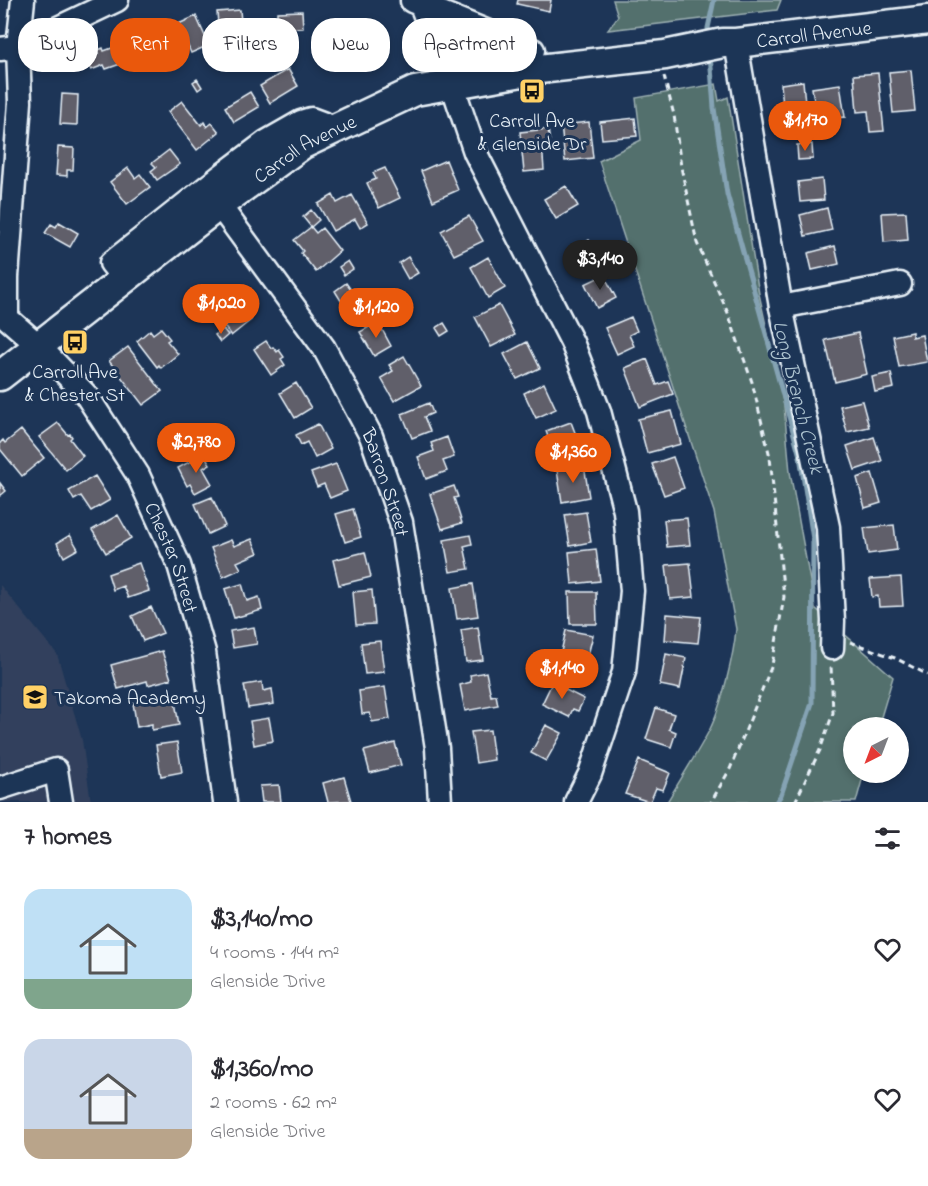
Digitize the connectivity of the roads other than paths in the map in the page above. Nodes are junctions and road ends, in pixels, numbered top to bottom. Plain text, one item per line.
1 (23, 0) edge
2 (117, 0) edge
3 (416, 1) edge
4 (457, 18) edge
5 (928, 20) edge
6 (9, 48) edge
7 (716, 49) junction
8 (452, 84) junction
9 (335, 128) junction
10 (219, 205) junction
11 (124, 279) junction
12 (900, 284) dead end
13 (781, 307) junction
14 (4, 321) edge
15 (39, 346) junction
16 (0, 376) edge
17 (832, 648) road end
18 (11, 791) edge
19 (61, 802) edge
20 (225, 802) edge
21 (440, 802) edge
22 (576, 802) edge

1 - 6 street
2 - 6 street
3 - 4 street
3 - 8 street
5 - 7 main road, Carroll Avenue
6 - 14 street
7 - 8 main road, Carroll Avenue
7 - 13 street
8 - 9 main road, Carroll Avenue
8 - 22 street
9 - 10 main road, Carroll Avenue
9 - 11 street
10 - 11 main road, Carroll Avenue
10 - 21 street, Barron Street
11 - 15 main road, Carroll Avenue
12 - 13 street
13 - 17 street
14 - 15 street, Chester Street
15 - 16 main road, Carroll Avenue
15 - 20 street, Chester Street
18 - 19 street

